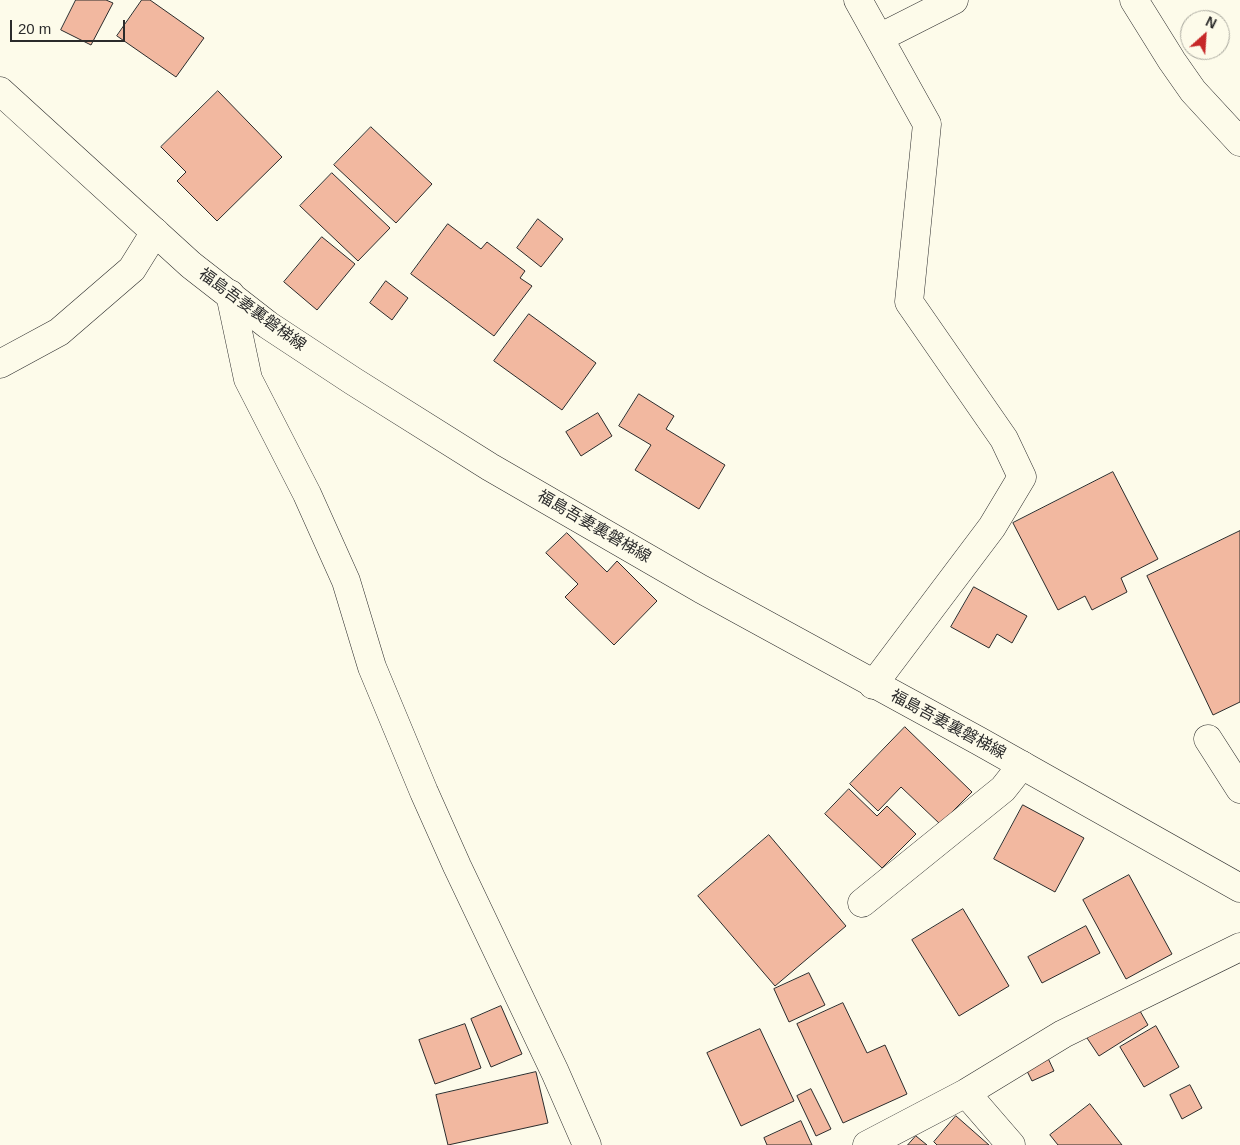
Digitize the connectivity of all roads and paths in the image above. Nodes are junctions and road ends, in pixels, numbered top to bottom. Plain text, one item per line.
1 (858, 0) edge
2 (954, 0) edge
3 (1134, 0) edge
4 (879, 38) junction
5 (0, 91) edge
6 (1240, 142) edge
7 (155, 232) junction
8 (230, 294) junction
9 (0, 364) edge
10 (873, 685) junction
11 (1208, 739) dead end
12 (1022, 765) junction
13 (1240, 789) edge
14 (1240, 888) edge
15 (862, 903) dead end
16 (1240, 947) edge
17 (966, 1094) junction
18 (587, 1145) edge
19 (867, 1145) edge
20 (1011, 1145) edge

1 - 4 street
2 - 4 street
3 - 6 street
4 - 10 street
5 - 7 street, 福島吾妻裏磐梯線
7 - 8 street, 福島吾妻裏磐梯線
7 - 9 street
8 - 10 street, 福島吾妻裏磐梯線
8 - 18 street
10 - 12 street, 福島吾妻裏磐梯線
11 - 13 street
12 - 14 street, 福島吾妻裏磐梯線
12 - 15 street
16 - 17 street
17 - 19 street
17 - 20 street

